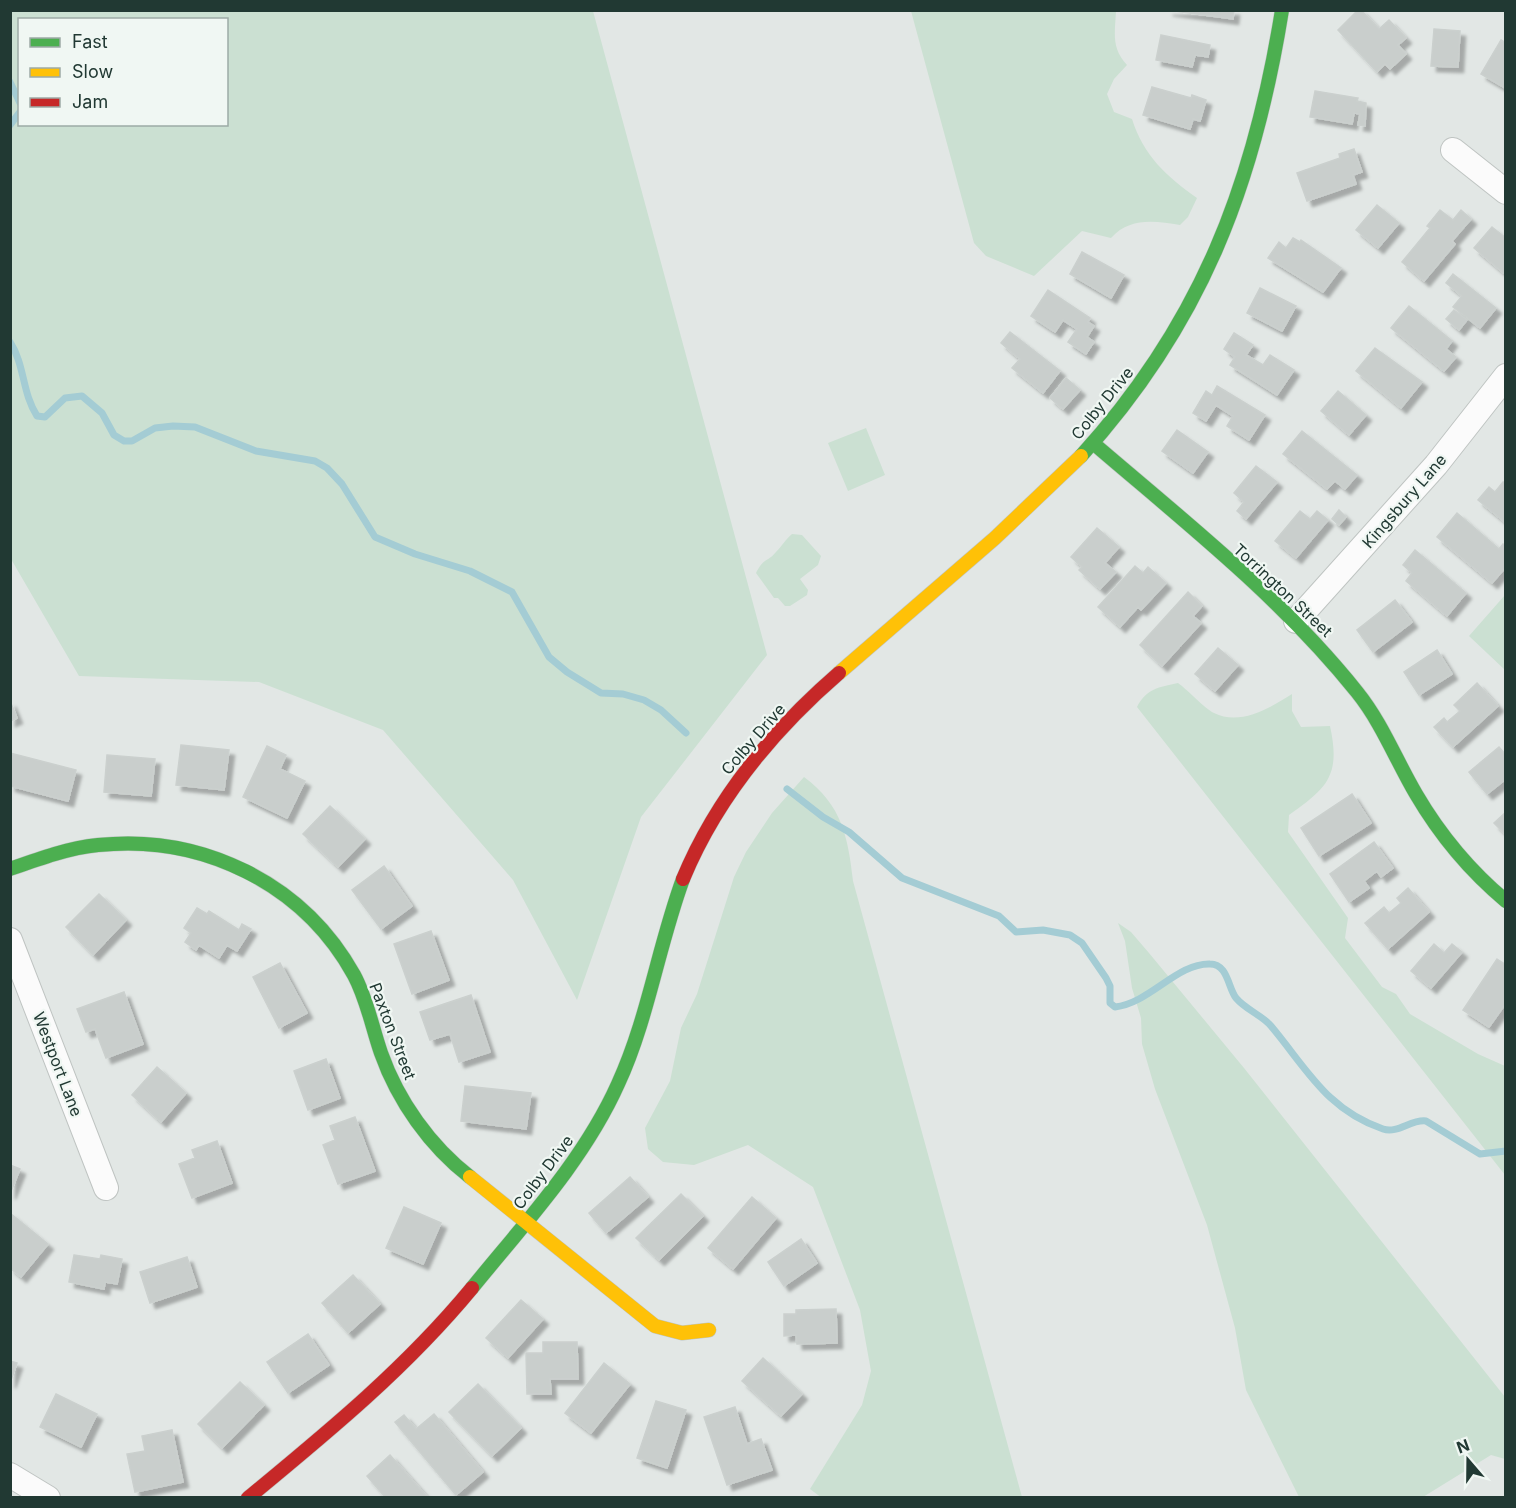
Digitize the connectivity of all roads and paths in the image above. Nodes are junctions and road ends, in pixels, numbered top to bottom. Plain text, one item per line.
1 (1282, 10) edge
2 (1453, 150) dead end
3 (1506, 192) edge
4 (1506, 376) edge
5 (1094, 443) junction
6 (1296, 621) junction
7 (10, 869) edge
8 (1506, 901) edge
9 (10, 940) edge
10 (105, 1188) dead end
11 (526, 1222) junction
12 (710, 1330) dead end
13 (10, 1475) edge
14 (48, 1497) edge
15 (248, 1497) edge

1 - 5 street, Colby Drive
2 - 3 street
4 - 6 street, Kingsbury Lane
5 - 6 street, Torrington Street
5 - 11 street, Colby Drive
6 - 8 street, Torrington Street
7 - 11 street, Paxton Street
9 - 10 street, Westport Lane
11 - 12 street, Paxton Street
11 - 15 street, Colby Drive
13 - 14 street

